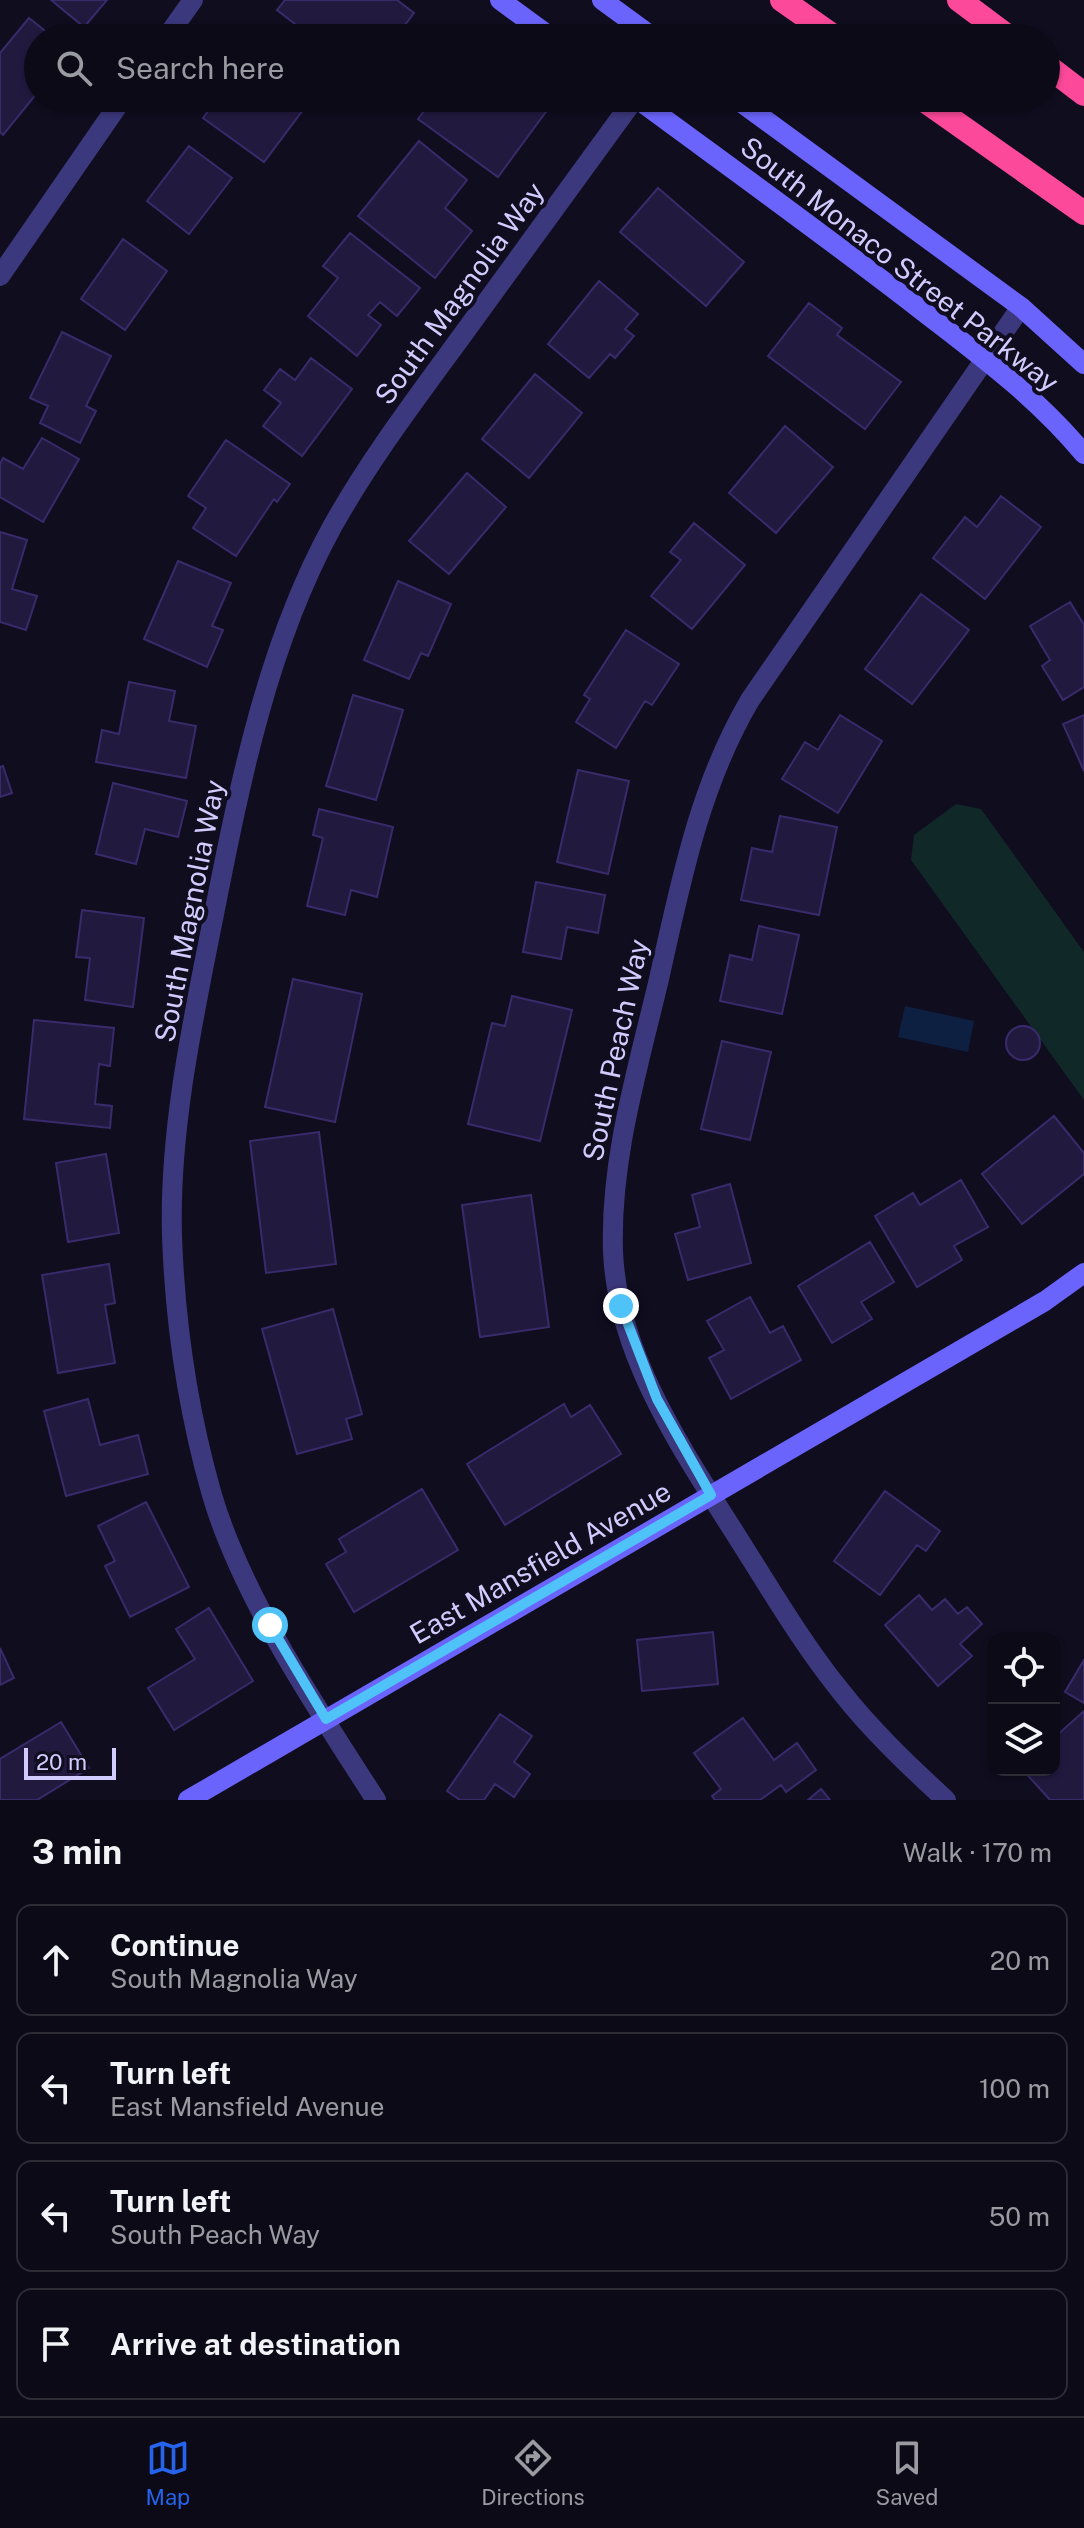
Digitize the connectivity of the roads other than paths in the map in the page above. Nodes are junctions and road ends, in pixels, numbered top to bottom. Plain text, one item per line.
1 (193, 0) edge
2 (500, 0) edge
3 (602, 0) edge
4 (782, 0) edge
5 (959, 0) edge
6 (176, 24) edge
7 (533, 24) edge
8 (635, 24) edge
9 (816, 24) edge
10 (991, 24) edge
11 (1060, 76) edge
12 (1084, 94) edge
13 (113, 112) edge
14 (625, 112) edge
15 (654, 112) edge
16 (754, 112) edge
17 (941, 112) edge
18 (1084, 213) edge
19 (0, 276) edge
20 (1021, 307) junction
21 (984, 359) junction
22 (1084, 364) edge
23 (1084, 454) edge
24 (1084, 1273) edge
25 (711, 1495) junction
26 (326, 1719) junction
27 (188, 1800) edge
28 (376, 1800) edge
29 (946, 1800) edge

1 - 6 street
2 - 7 main road
3 - 8 main road
4 - 9 highway
5 - 10 highway
11 - 12 highway
13 - 19 street
14 - 26 street, South Magnolia Way
15 - 21 main road, South Monaco Street Parkway
16 - 20 main road, South Monaco Street Parkway
17 - 18 highway
20 - 21 street, South Peach Way
20 - 22 main road, South Monaco Street Parkway
21 - 23 main road, South Monaco Street Parkway
21 - 25 street, South Peach Way
24 - 25 main road, East Mansfield Avenue
25 - 26 main road, East Mansfield Avenue
25 - 29 street, South Peach Way
26 - 27 main road, East Mansfield Avenue
26 - 28 street, South Magnolia Way

